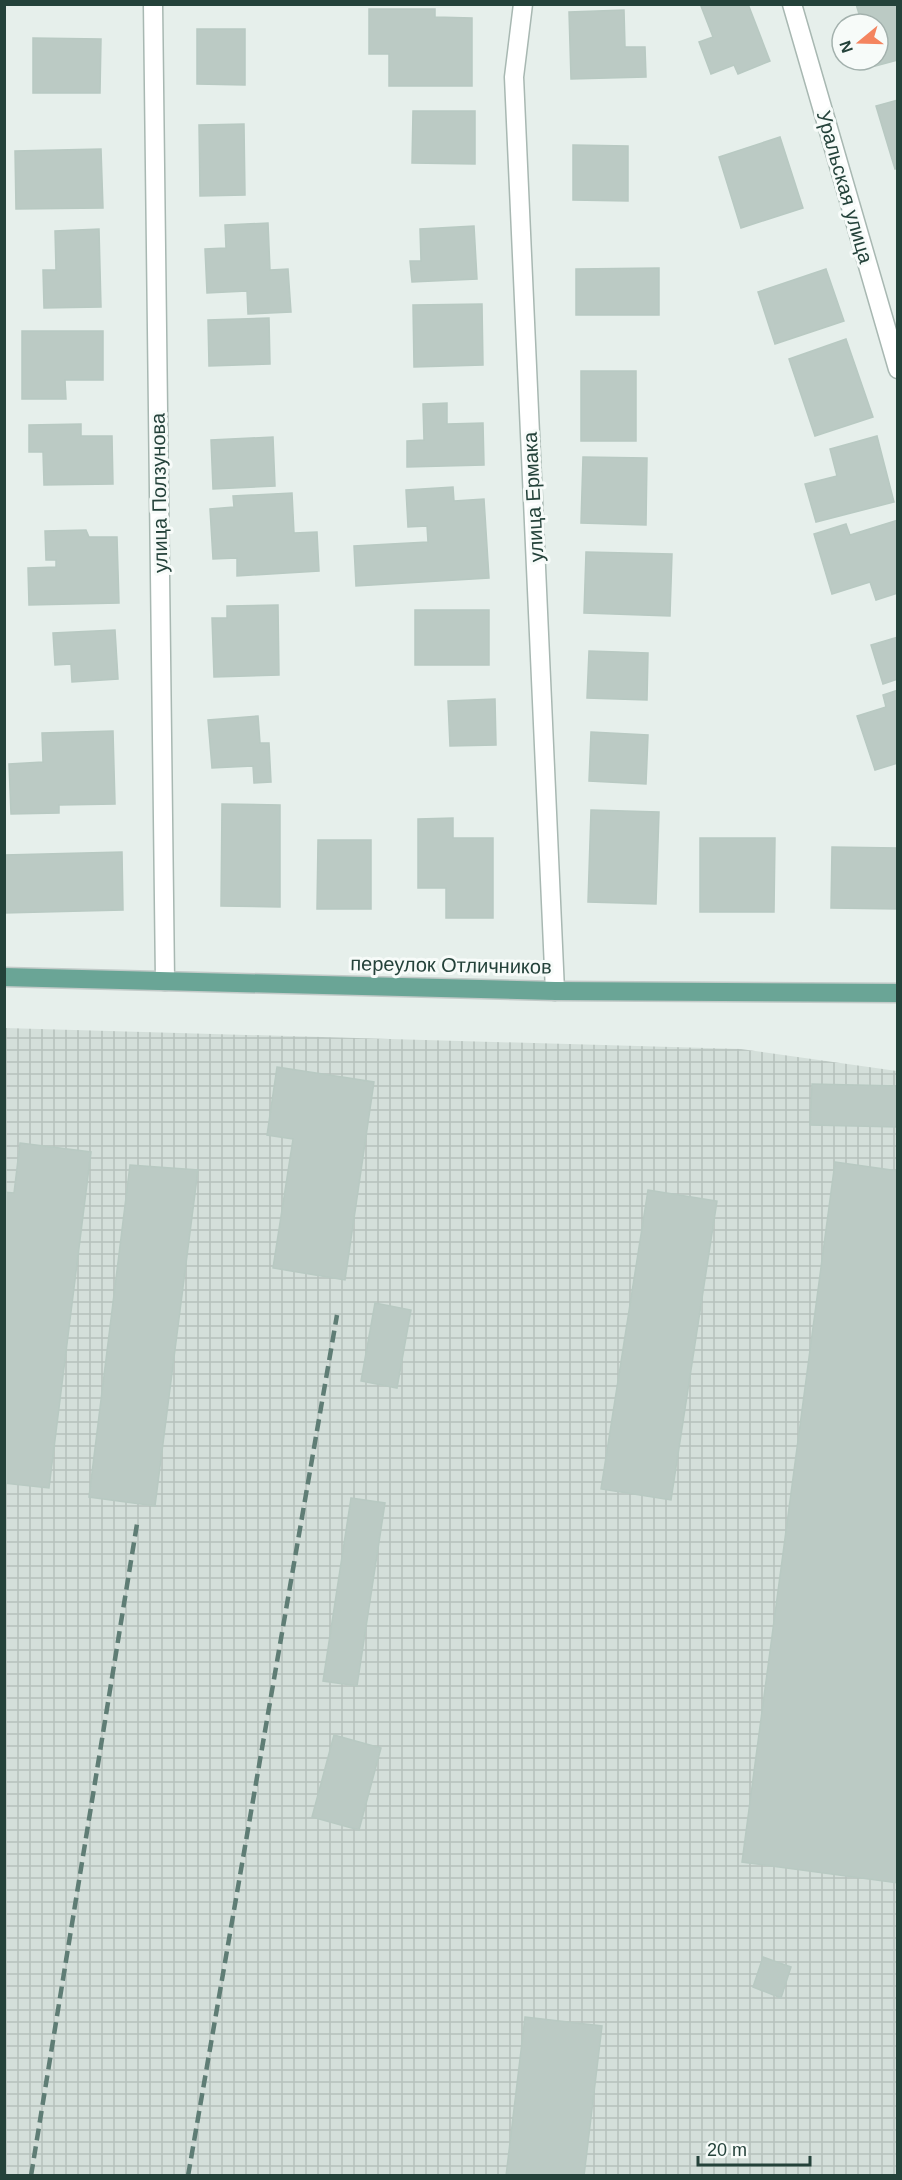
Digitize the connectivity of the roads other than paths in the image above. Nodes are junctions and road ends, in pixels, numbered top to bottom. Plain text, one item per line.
1 (153, 4) edge
2 (523, 4) edge
3 (792, 4) edge
4 (897, 369) edge
5 (4, 977) edge
6 (165, 981) junction
7 (555, 991) junction
8 (897, 993) edge

1 - 6 street, улица Ползунова
2 - 7 street, улица Ермака
3 - 4 street, Уральская улица
5 - 6 main road, переулок Отличников
6 - 7 main road, переулок Отличников
7 - 8 main road, переулок Отличников

